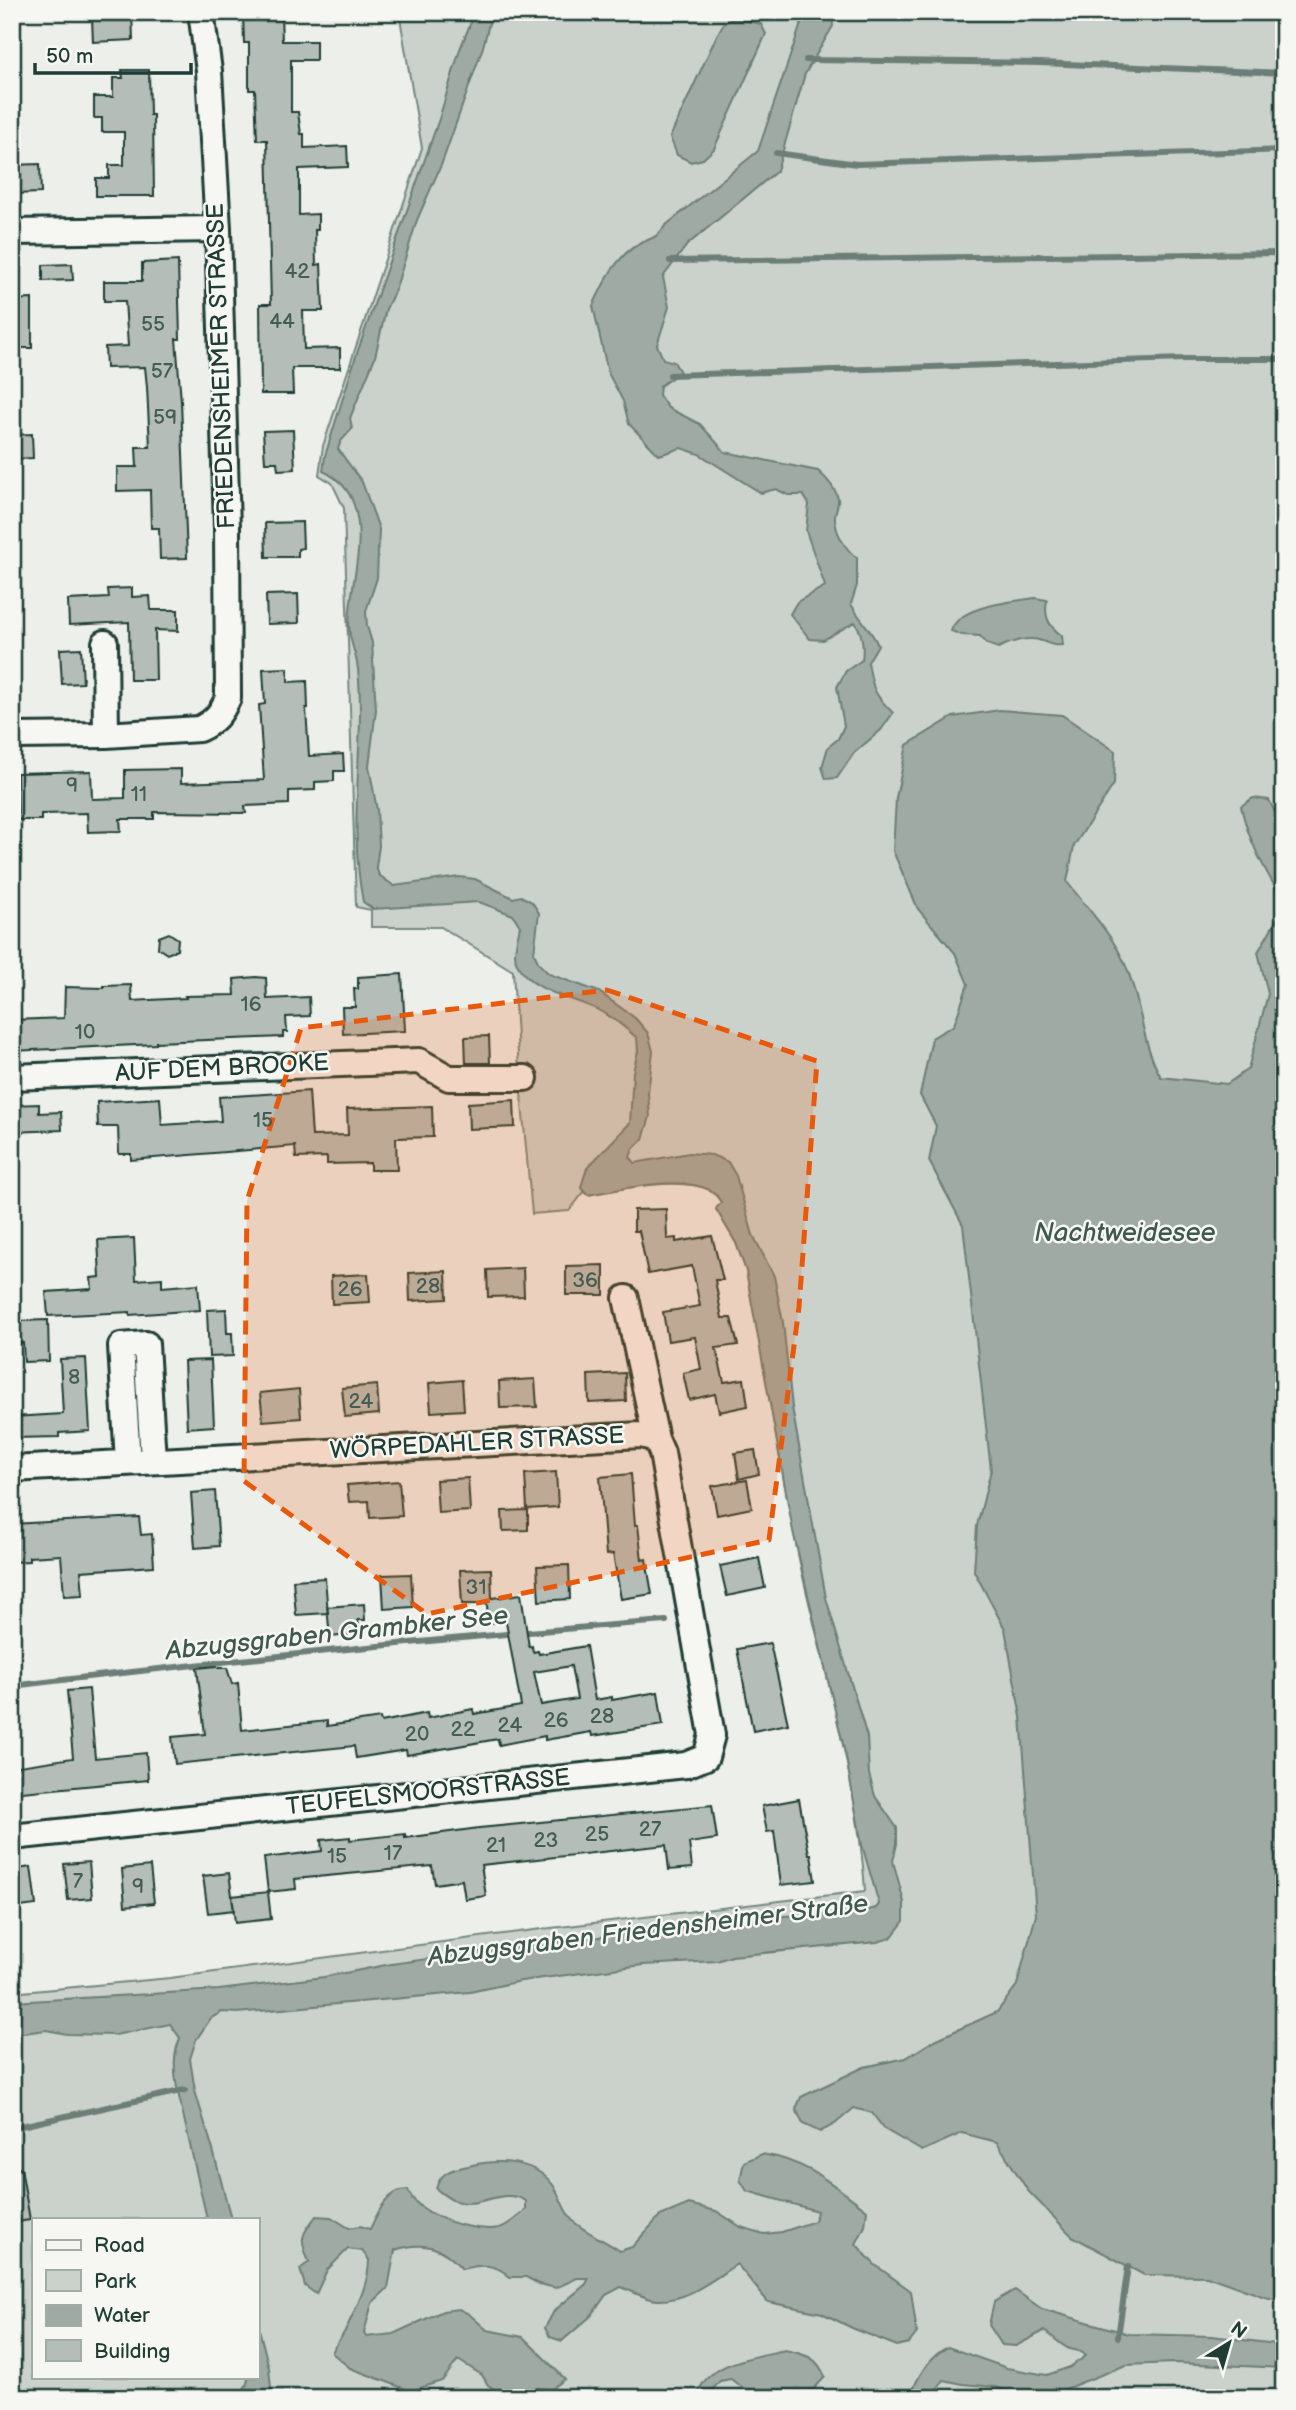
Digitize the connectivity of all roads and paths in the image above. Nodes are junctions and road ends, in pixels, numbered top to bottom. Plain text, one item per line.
1 (201, 12) edge
2 (218, 229) junction
3 (12, 232) edge
4 (105, 643) dead end
5 (106, 735) junction
6 (12, 736) edge
7 (12, 1077) edge
8 (526, 1077) dead end
9 (626, 1298) dead end
10 (656, 1438) junction
11 (153, 1460) junction
12 (128, 1462) junction
13 (12, 1469) edge
14 (692, 1622) joint
15 (12, 1837) edge

1 - 2 street, FRIEDENSHEIMER STRASSE
2 - 3 street
2 - 5 street, FRIEDENSHEIMER STRASSE
4 - 5 street
5 - 6 street
7 - 8 street, AUF DEM BROOKE
9 - 10 street
10 - 11 street, WÖRPEDAHLER STRASSE
10 - 14 street, WÖRPEDAHLER STRASSE
11 - 12 street, WÖRPEDAHLER STRASSE
11 - 12 street
12 - 13 street, WÖRPEDAHLER STRASSE
14 - 15 street, TEUFELSMOORSTRASSE

